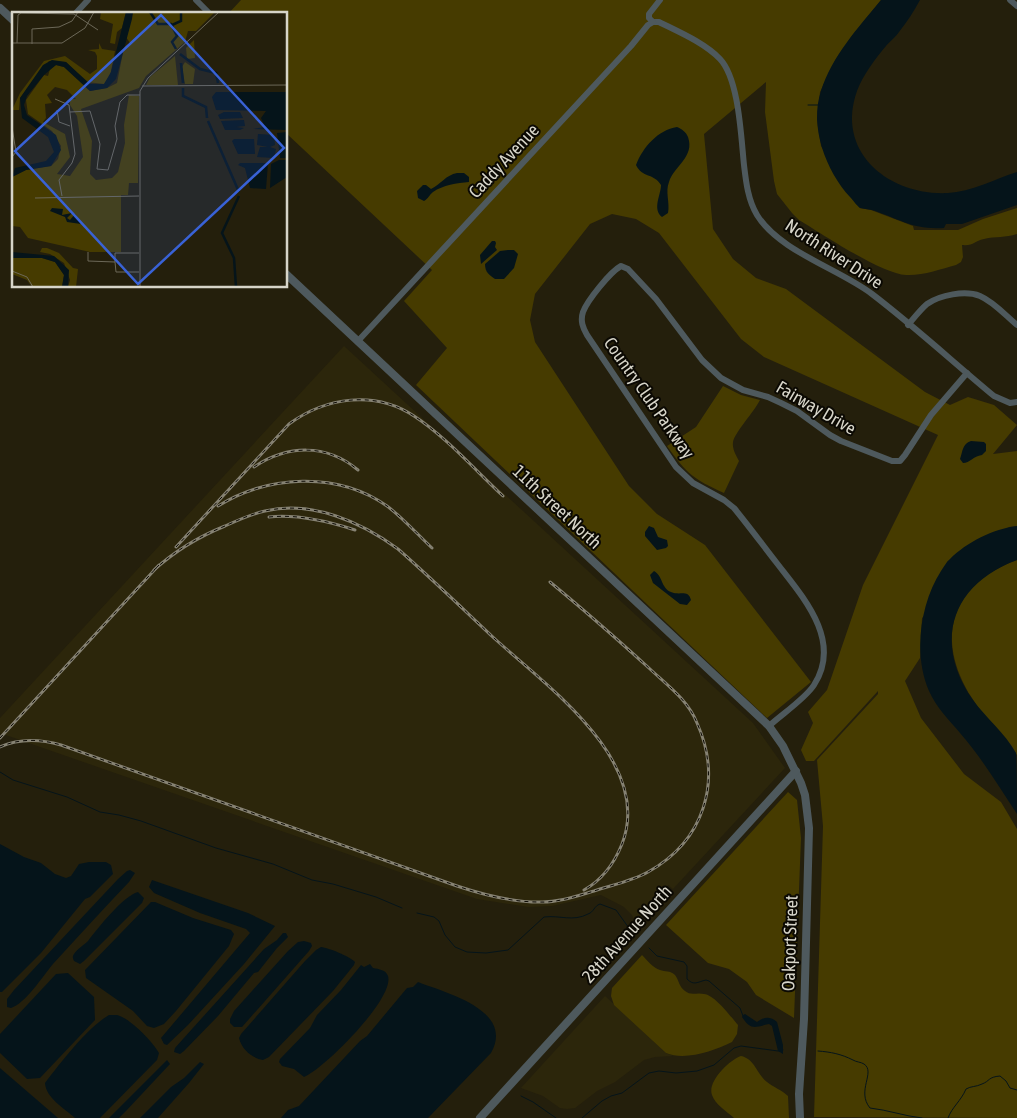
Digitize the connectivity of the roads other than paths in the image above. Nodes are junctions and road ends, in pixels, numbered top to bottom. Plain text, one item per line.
1 (88, 0) edge
2 (196, 0) edge
3 (660, 0) edge
4 (1010, 0) edge
5 (1017, 6) edge
6 (0, 8) edge
7 (77, 12) edge
8 (208, 12) edge
9 (12, 19) edge
10 (653, 22) junction
11 (621, 266) joint
12 (288, 276) edge
13 (908, 324) junction
14 (1017, 325) edge
15 (358, 341) junction
16 (967, 373) junction
17 (1017, 402) edge
18 (769, 726) junction
19 (796, 771) junction
20 (480, 1118) edge
21 (800, 1118) edge

1 - 7 street
2 - 8 street
3 - 10 street, Caddy Avenue
4 - 5 street
6 - 9 street
10 - 13 street, North River Drive
10 - 15 street, Caddy Avenue
11 - 16 street, Fairway Drive
11 - 18 street, Country Club Parkway
12 - 15 street, 11th Street North
13 - 14 street
13 - 16 street, North River Drive
15 - 18 street, 11th Street North
16 - 17 street, North River Drive
18 - 19 street, 11th Street North
19 - 20 street, 28th Avenue North
19 - 21 street, Oakport Street

